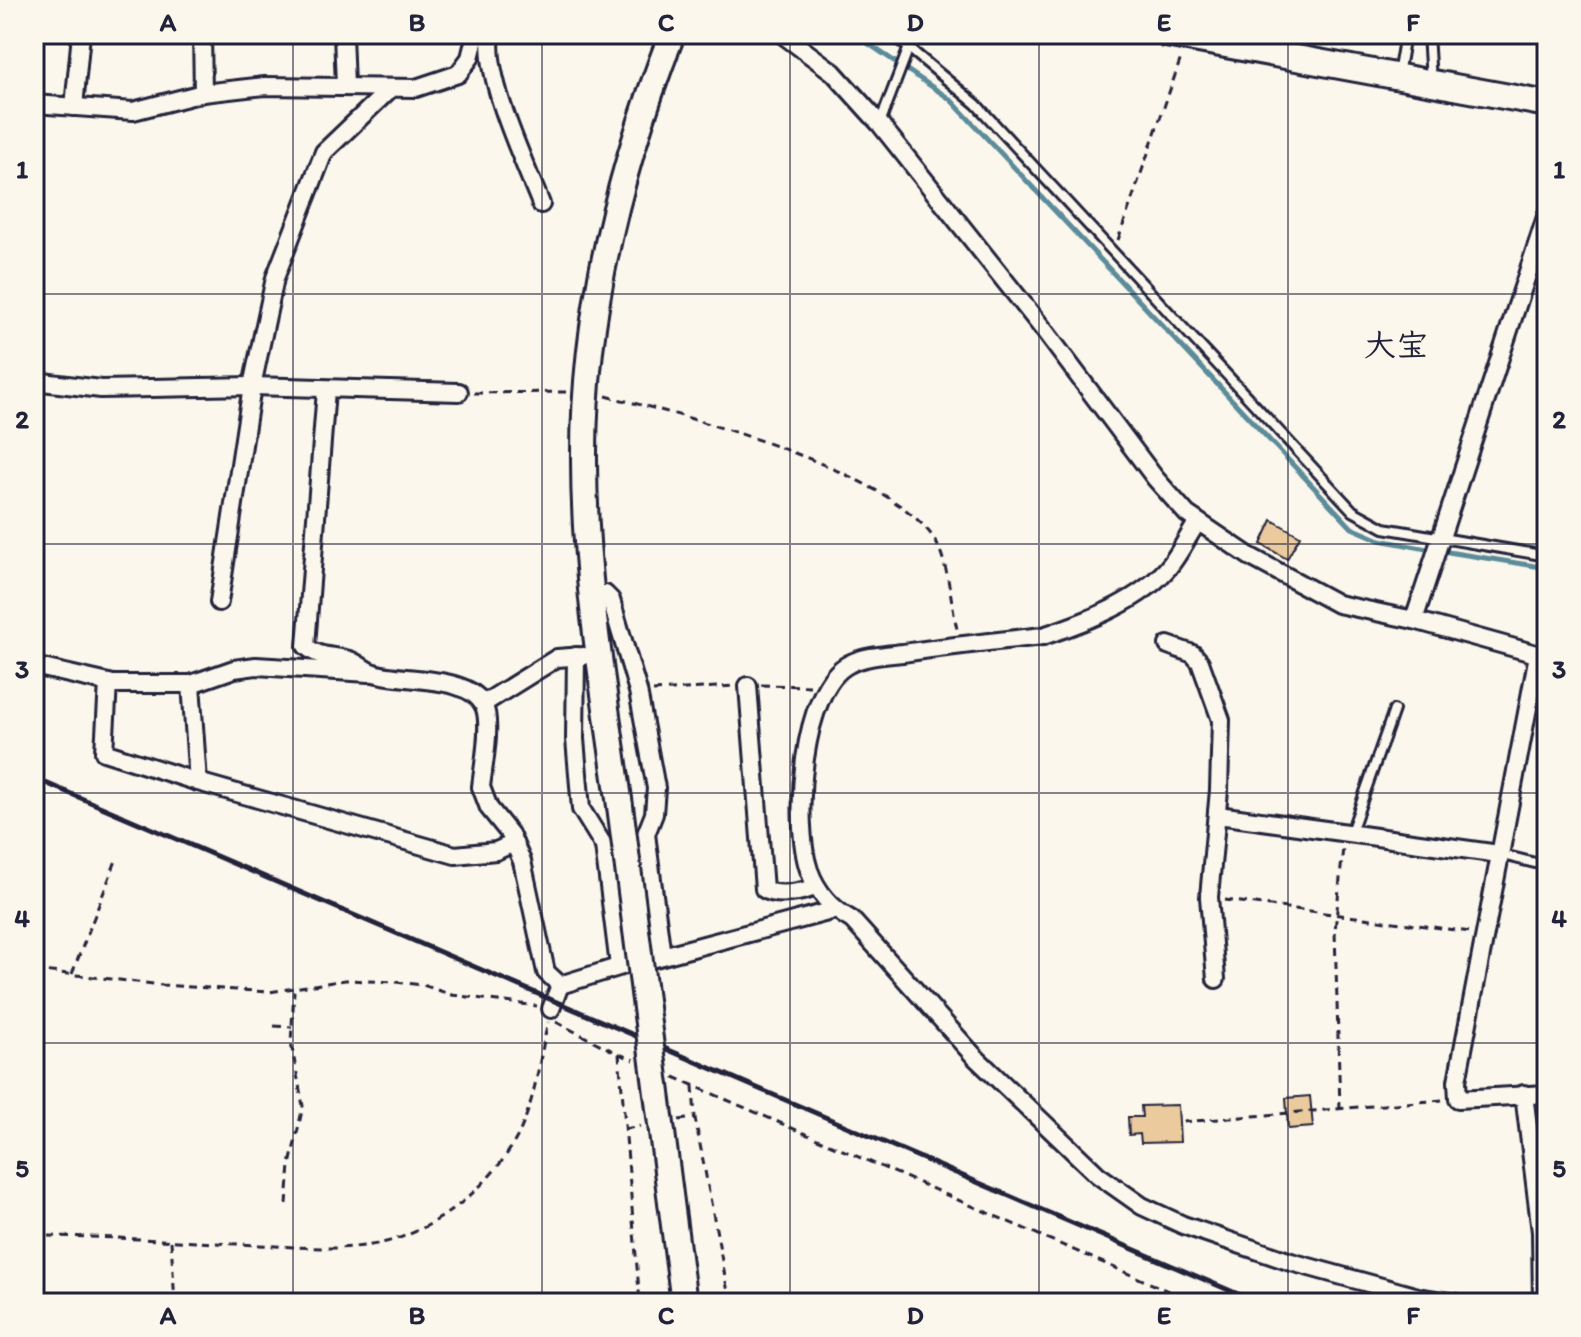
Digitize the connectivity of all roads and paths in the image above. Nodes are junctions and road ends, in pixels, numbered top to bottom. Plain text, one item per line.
1 (81, 34) edge
2 (202, 34) edge
3 (343, 34) edge
4 (476, 34) edge
5 (491, 34) edge
6 (672, 34) edge
7 (782, 34) edge
8 (892, 34) edge
9 (914, 34) edge
10 (1405, 34) edge
11 (1428, 34) edge
12 (1177, 36) edge
13 (909, 46) junction
14 (1398, 76) junction
15 (1431, 82) junction
16 (345, 86) junction
17 (391, 88) junction
18 (203, 93) junction
19 (34, 104) edge
20 (1547, 104) edge
21 (74, 107) junction
22 (880, 124) junction
23 (541, 204) dead end
24 (1547, 214) edge
25 (1114, 251) junction
26 (34, 381) edge
27 (252, 386) junction
28 (326, 390) junction
29 (459, 392) joint
30 (587, 392) junction
31 (1197, 523) junction
32 (1438, 540) junction
33 (1547, 556) edge
34 (592, 594) junction
35 (219, 602) dead end
36 (1414, 620) junction
37 (960, 644) junction
38 (1168, 645) dead end
39 (306, 646) junction
40 (587, 656) junction
41 (1542, 656) edge
42 (34, 666) edge
43 (305, 669) junction
44 (374, 674) junction
45 (108, 683) junction
46 (191, 684) junction
47 (748, 686) junction
48 (823, 688) junction
49 (638, 691) junction
50 (483, 704) junction
51 (1394, 710) dead end
52 (198, 782) junction
53 (1218, 815) junction
54 (1348, 832) junction
55 (514, 843) junction
56 (1499, 854) junction
57 (117, 858) dead end
58 (1547, 866) edge
59 (816, 886) junction
60 (1209, 900) junction
61 (835, 910) junction
62 (1335, 912) junction
63 (1483, 933) junction
64 (662, 956) junction
65 (619, 966) junction
66 (34, 970) edge
67 (72, 974) junction
68 (1216, 979) dead end
69 (560, 985) junction
70 (294, 990) junction
71 (551, 1009) joint
72 (274, 1026) dead end
73 (292, 1027) junction
74 (619, 1054) junction
75 (644, 1064) dead end
76 (669, 1075) dead end
77 (693, 1085) junction
78 (1524, 1094) junction
79 (1547, 1094) edge
80 (1458, 1099) junction
81 (1340, 1109) junction
82 (695, 1118) junction
83 (667, 1122) dead end
84 (1183, 1122) dead end
85 (653, 1124) dead end
86 (625, 1129) junction
87 (287, 1204) dead end
88 (34, 1236) edge
89 (171, 1241) junction
90 (175, 1303) edge
91 (640, 1303) edge
92 (684, 1303) edge
93 (730, 1303) edge
94 (1196, 1303) edge
95 (1456, 1303) edge
96 (1542, 1303) edge

1 - 21 street
2 - 18 street
3 - 16 street
4 - 17 street
5 - 23 street
6 - 30 street
7 - 22 street
8 - 13 lane
9 - 13 lane
10 - 14 lane
11 - 15 lane
12 - 14 street
12 - 25 path
13 - 22 lane
13 - 25 lane
14 - 15 street
15 - 20 street
16 - 17 street
16 - 18 street
17 - 27 street
18 - 21 street
19 - 21 street
22 - 31 street
24 - 32 street
25 - 32 lane
26 - 27 street
27 - 28 street
27 - 35 street
28 - 29 street
28 - 39 street
29 - 30 path
30 - 34 street
30 - 37 path
31 - 36 street
31 - 37 street
32 - 33 lane
32 - 36 street
34 - 40 street
34 - 49 street
36 - 41 street
37 - 48 street
38 - 53 street
39 - 43 street
39 - 44 street
40 - 50 street
40 - 65 street
40 - 92 street, bridge
41 - 56 street
42 - 45 street
43 - 44 street
43 - 46 street
44 - 50 street
45 - 46 street
45 - 52 street
46 - 52 street
47 - 48 path
47 - 49 path
47 - 59 street
48 - 59 street
49 - 64 street
50 - 55 street
51 - 54 lane
52 - 55 street
53 - 54 street
53 - 60 street
54 - 56 street
54 - 62 path
55 - 69 street
56 - 58 lane
56 - 63 street
57 - 67 path
59 - 61 street
60 - 62 path
60 - 68 street
61 - 64 street
61 - 95 street
62 - 63 path
62 - 81 path
63 - 80 street
64 - 65 street
65 - 69 street
66 - 67 path
67 - 70 path
69 - 71 street
70 - 71 path
70 - 73 path
72 - 73 path
73 - 87 path
74 - 75 path
74 - 86 path
74 - 89 path
76 - 77 path
77 - 82 path
77 - 94 path
78 - 79 street
78 - 80 street
78 - 96 street
80 - 81 path
81 - 84 path
82 - 83 path
82 - 93 path
85 - 86 path
86 - 91 path
88 - 89 path
89 - 90 path

